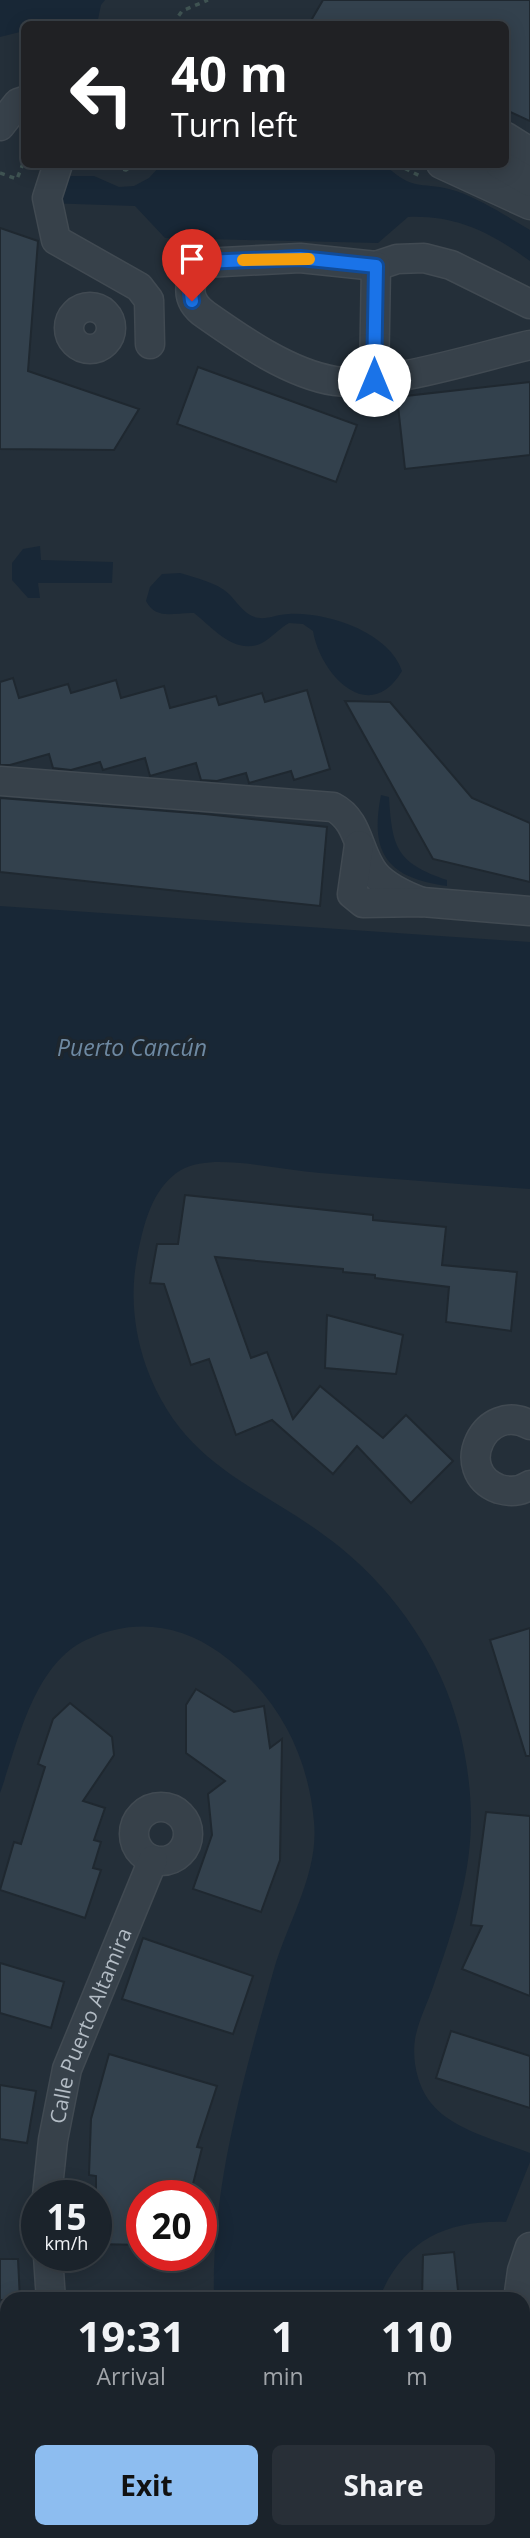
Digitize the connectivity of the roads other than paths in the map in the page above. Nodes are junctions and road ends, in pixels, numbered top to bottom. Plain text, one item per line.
1 (21, 102) edge
2 (0, 126) edge
3 (509, 139) edge
4 (530, 152) edge
5 (57, 168) edge
6 (450, 168) edge
7 (506, 168) edge
8 (530, 181) edge
9 (530, 205) edge
10 (376, 266) junction
11 (117, 275) junction
12 (530, 304) edge
13 (100, 309) dead end
14 (149, 345) dead end
15 (530, 345) edge
16 (374, 380) junction
17 (0, 781) edge
18 (530, 911) edge
19 (530, 1425) edge
20 (530, 1485) edge
21 (153, 1860) dead end
22 (49, 2180) edge
23 (530, 2247) edge
24 (49, 2271) edge
25 (50, 2292) edge
26 (519, 2292) edge

1 - 2 street
3 - 4 street
5 - 11 street
6 - 9 street
7 - 8 street
10 - 12 street
10 - 16 street
10 - 16 street
11 - 13 street
11 - 14 street
15 - 16 street
17 - 18 street
19 - 20 street
21 - 22 street, Calle Puerto Altamira
23 - 26 street
24 - 25 street

